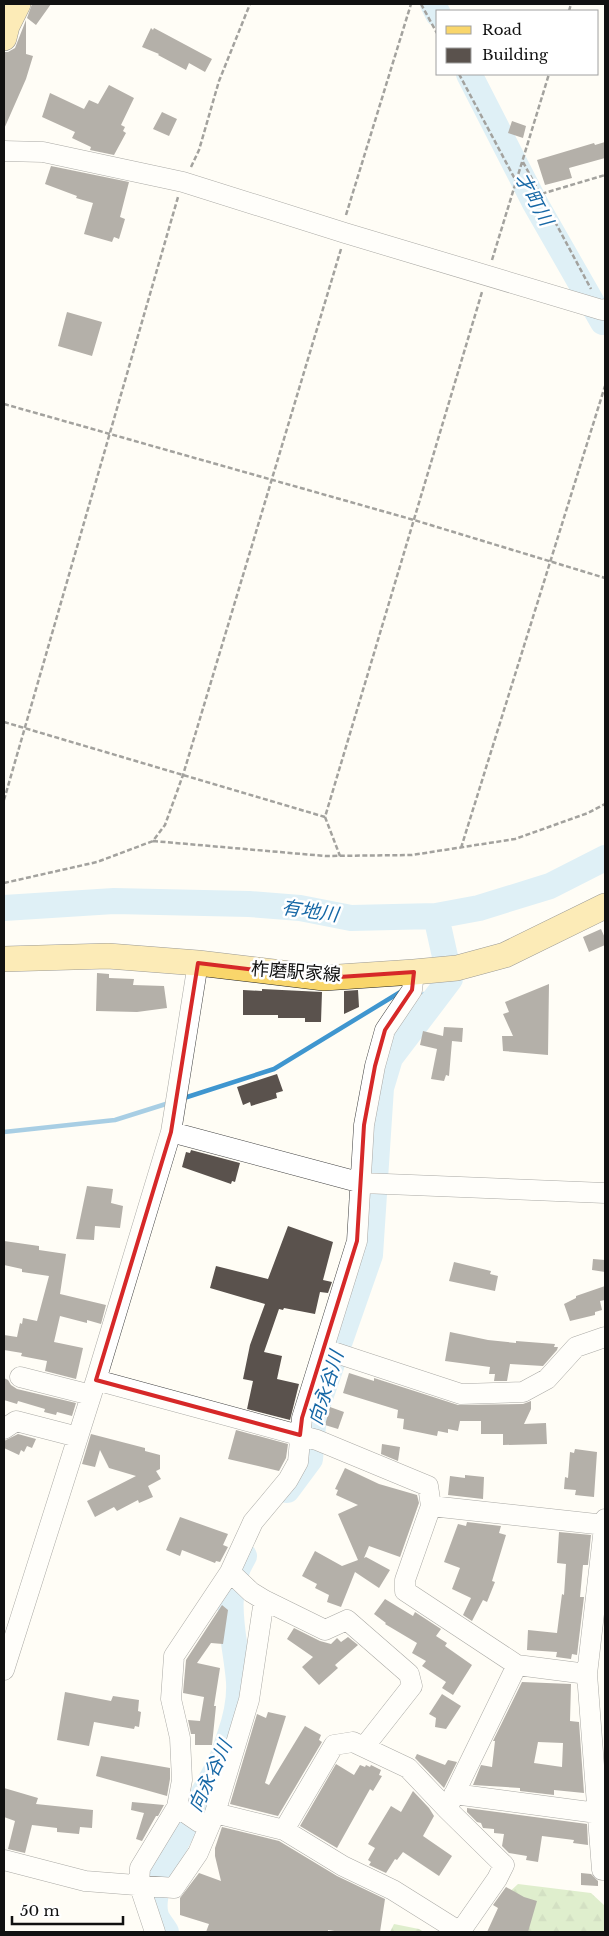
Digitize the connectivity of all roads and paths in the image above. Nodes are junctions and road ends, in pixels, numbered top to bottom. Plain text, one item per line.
1 (16, 4) edge
2 (250, 4) edge
3 (411, 4) edge
4 (421, 4) edge
5 (436, 31) edge
6 (4, 38) edge
7 (459, 75) edge
8 (549, 75) edge
9 (4, 151) edge
10 (522, 161) junction
11 (605, 175) edge
12 (516, 181) junction
13 (183, 182) junction
14 (541, 194) junction
15 (345, 234) junction
16 (487, 276) junction
17 (604, 310) edge
18 (605, 386) edge
19 (4, 404) edge
20 (109, 434) junction
21 (272, 481) junction
22 (414, 520) junction
23 (551, 562) junction
24 (605, 578) edge
25 (4, 722) edge
26 (25, 728) junction
27 (182, 775) junction
28 (4, 800) edge
29 (605, 804) edge
30 (325, 817) junction
31 (153, 841) junction
32 (461, 848) junction
33 (340, 856) junction
34 (4, 883) edge
35 (605, 906) edge
36 (4, 959) edge
37 (198, 963) junction
38 (414, 972) junction
39 (171, 1132) junction
40 (362, 1183) junction
41 (605, 1193) edge
42 (605, 1337) edge
43 (324, 1349) junction
44 (20, 1377) dead end
45 (94, 1388) junction
46 (4, 1429) edge
47 (78, 1437) junction
48 (308, 1438) junction
49 (432, 1506) junction
50 (605, 1519) edge
51 (605, 1525) edge
52 (230, 1572) junction
53 (257, 1596) junction
54 (517, 1665) junction
55 (4, 1670) edge
56 (587, 1674) junction
57 (364, 1747) junction
58 (450, 1802) junction
59 (177, 1807) junction
60 (598, 1813) junction
61 (208, 1820) junction
62 (284, 1830) junction
63 (4, 1860) edge
64 (605, 1870) edge
65 (139, 1884) junction
66 (154, 1932) edge

1 - 6 main road
2 - 13 path
3 - 15 path
4 - 5 path
7 - 12 path
8 - 10 path
9 - 13 street
10 - 12 path
10 - 14 path
11 - 14 path
12 - 14 path
12 - 16 path
13 - 15 street
13 - 20 path
14 - 17 path
15 - 16 street
15 - 21 path
16 - 17 street
16 - 22 path
18 - 23 path
19 - 20 path
20 - 21 path
20 - 26 path
21 - 22 path
21 - 27 path
22 - 23 path
22 - 30 path
23 - 24 path
23 - 32 path
25 - 26 path
26 - 27 path
26 - 28 path
27 - 30 path
27 - 31 path
29 - 32 path
30 - 33 path
31 - 33 path
31 - 34 path
32 - 33 path
35 - 38 main road, 柞磨駅家線
36 - 37 main road, 柞磨駅家線
37 - 38 main road, 柞磨駅家線
37 - 39 street
38 - 40 street
39 - 40 street
39 - 45 street
40 - 41 street
40 - 43 street
42 - 43 street
43 - 48 street
44 - 45 street
45 - 47 street
45 - 48 street
46 - 47 street
47 - 55 street
48 - 49 street
48 - 52 street
49 - 51 street
49 - 54 street
50 - 51 street
51 - 56 street
52 - 53 street
52 - 59 street
53 - 57 street
53 - 61 street
54 - 56 street
54 - 58 street
56 - 60 street
57 - 58 street
57 - 62 street
58 - 60 street
58 - 62 street
59 - 61 street
59 - 65 street
60 - 64 street
61 - 62 street
61 - 65 street
63 - 65 street
65 - 66 street

